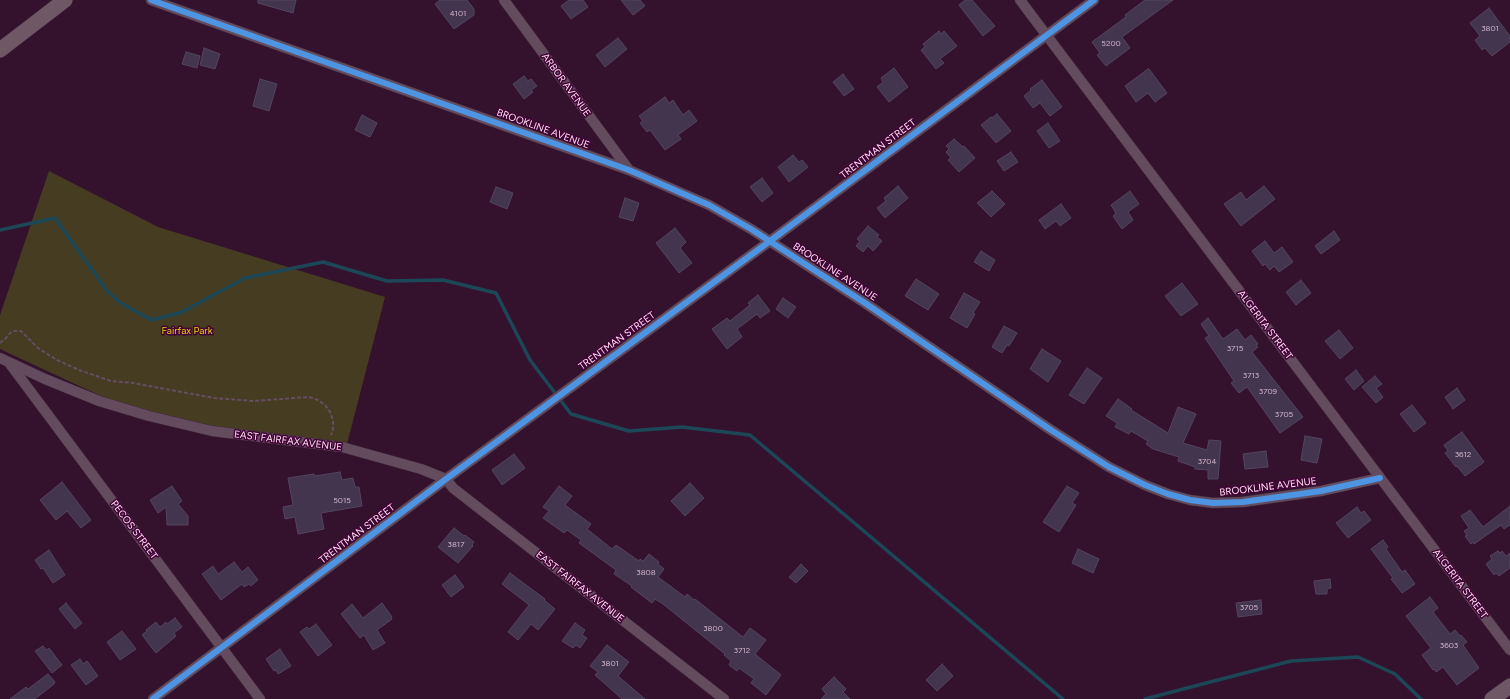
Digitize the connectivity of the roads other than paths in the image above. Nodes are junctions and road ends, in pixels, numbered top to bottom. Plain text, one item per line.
1 (65, 0) edge
2 (151, 0) edge
3 (504, 0) edge
4 (1020, 0) edge
5 (1094, 0) edge
6 (1047, 36) junction
7 (0, 50) edge
8 (629, 170) junction
9 (770, 241) junction
10 (4, 360) edge
11 (1380, 478) junction
12 (446, 479) junction
13 (222, 648) junction
14 (1510, 650) edge
15 (1510, 686) edge
16 (153, 699) edge
17 (260, 699) edge
18 (724, 699) edge
19 (1492, 699) edge

1 - 7 main road
2 - 8 street, BROOKLINE AVENUE
3 - 8 street, ARBOR AVENUE
4 - 6 street, ALGERITA STREET
5 - 6 street, TRENTMAN STREET
6 - 9 street, TRENTMAN STREET
6 - 11 street, ALGERITA STREET
8 - 9 street, BROOKLINE AVENUE
9 - 11 street, BROOKLINE AVENUE
9 - 12 street, TRENTMAN STREET
10 - 12 street, EAST FAIRFAX AVENUE
10 - 13 street, PECOS STREET
11 - 14 street, ALGERITA STREET
12 - 13 street, TRENTMAN STREET
12 - 18 street, EAST FAIRFAX AVENUE
13 - 16 street, TRENTMAN STREET
13 - 17 street, PECOS STREET
15 - 19 main road

